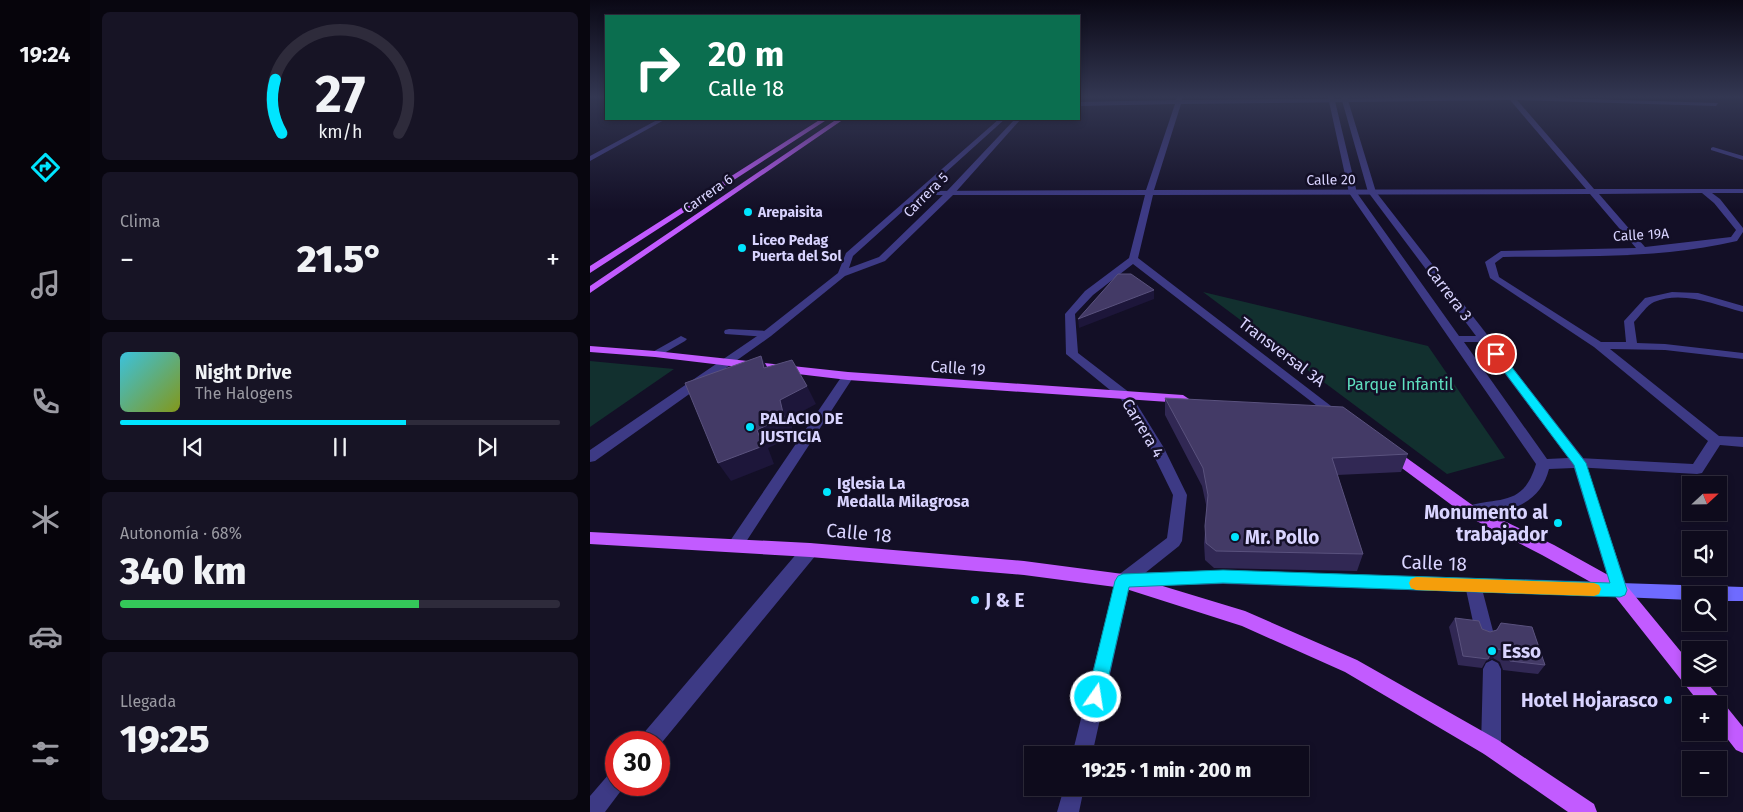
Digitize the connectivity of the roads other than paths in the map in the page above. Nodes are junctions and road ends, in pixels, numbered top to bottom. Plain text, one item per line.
1 (634, 135) edge
2 (800, 135) edge
3 (818, 135) edge
4 (984, 135) edge
5 (1003, 135) edge
6 (1168, 135) edge
7 (1340, 135) edge
8 (1355, 135) edge
9 (1544, 135) edge
10 (1341, 140) junction
11 (1356, 140) junction
12 (1713, 149) dead end
13 (1743, 158) edge
14 (590, 159) edge
15 (1591, 190) junction
16 (1372, 192) junction
17 (1706, 192) junction
18 (1743, 192) edge
19 (920, 193) junction
20 (950, 193) junction
21 (1149, 193) junction
22 (1353, 193) junction
23 (1414, 247) junction
24 (1392, 248) junction
25 (1642, 249) junction
26 (1132, 259) junction
27 (590, 270) edge
28 (842, 274) junction
29 (590, 290) edge
30 (1743, 310) edge
31 (729, 332) dead end
32 (767, 334) junction
33 (1456, 339) junction
34 (1484, 339) junction
35 (680, 340) dead end
36 (1598, 345) junction
37 (1632, 346) junction
38 (590, 349) edge
39 (655, 354) junction
40 (1743, 356) edge
41 (728, 362) junction
42 (848, 376) junction
43 (1126, 396) junction
44 (1196, 400) edge
45 (1305, 405) edge
46 (1325, 406) junction
47 (1340, 417) edge
48 (1716, 440) junction
49 (1743, 442) edge
50 (1378, 444) edge
51 (590, 456) edge
52 (1579, 463) junction
53 (1543, 464) junction
54 (1470, 511) junction
55 (590, 538) edge
56 (735, 546) junction
57 (810, 550) junction
58 (1123, 581) junction
59 (1473, 585) junction
60 (1620, 590) junction
61 (1743, 594) edge
62 (1484, 631) edge
63 (1492, 669) dead end
64 (1705, 696) edge
65 (1727, 723) edge
66 (658, 731) edge
67 (1743, 743) edge
68 (1084, 746) edge
69 (1491, 747) junction
70 (605, 795) edge
71 (1072, 796) edge
72 (591, 812) edge
73 (1068, 812) edge
74 (1586, 812) edge

1 - 14 street
2 - 27 main road, Carrera 6
3 - 29 main road, Carrera 6
4 - 19 street, Carrera 5
5 - 20 street, Carrera 5
6 - 21 street
7 - 10 street, Carrera 3
8 - 11 street, Carrera 3
9 - 15 street
10 - 11 street
10 - 22 street, Carrera 3
11 - 16 street, Carrera 3
12 - 13 street
15 - 16 street, Calle 20
15 - 17 street, Calle 20
15 - 25 street
16 - 22 street, Calle 20
16 - 23 street, Carrera 3
17 - 18 street, Calle 20
17 - 25 street, Calle 19A
19 - 20 street, Calle 20
19 - 28 street, Carrera 5
20 - 21 street, Calle 20
20 - 28 street, Carrera 5
21 - 22 street, Calle 20
21 - 26 street
22 - 24 street, Carrera 3
23 - 24 street
23 - 34 street, Carrera 3
24 - 33 street, Carrera 3
25 - 36 street, Calle 19A
26 - 43 street, Carrera 4
26 - 46 street, Transversal 3A
28 - 32 street, Carrera 5
30 - 37 street
31 - 32 street
32 - 41 street, Carrera 5
33 - 34 street
33 - 53 street, Carrera 3
34 - 52 street, Carrera 3
35 - 39 street
36 - 37 street
36 - 48 street
37 - 40 street
38 - 39 main road, Calle 19
39 - 41 main road, Calle 19
41 - 42 main road, Calle 19
41 - 51 street, Carrera 5
42 - 43 main road, Calle 19
42 - 56 street
43 - 44 main road, Calle 19
43 - 58 street, Carrera 4
45 - 46 main road
46 - 47 main road, Transversal 3A
48 - 49 street
48 - 52 street
50 - 54 main road
52 - 53 street
52 - 60 street, Carrera 3
53 - 54 street
54 - 60 main road
55 - 56 main road, Calle 18
56 - 57 main road, Calle 18
57 - 58 main road, Calle 18
57 - 66 street
58 - 59 street, Calle 18
58 - 68 street
58 - 69 main road, Calle 18
59 - 60 street, Calle 18
59 - 62 street
60 - 61 main road, Calle 18
60 - 64 main road
63 - 69 street
65 - 67 main road
69 - 74 main road, Calle 18
70 - 72 street
71 - 73 street

